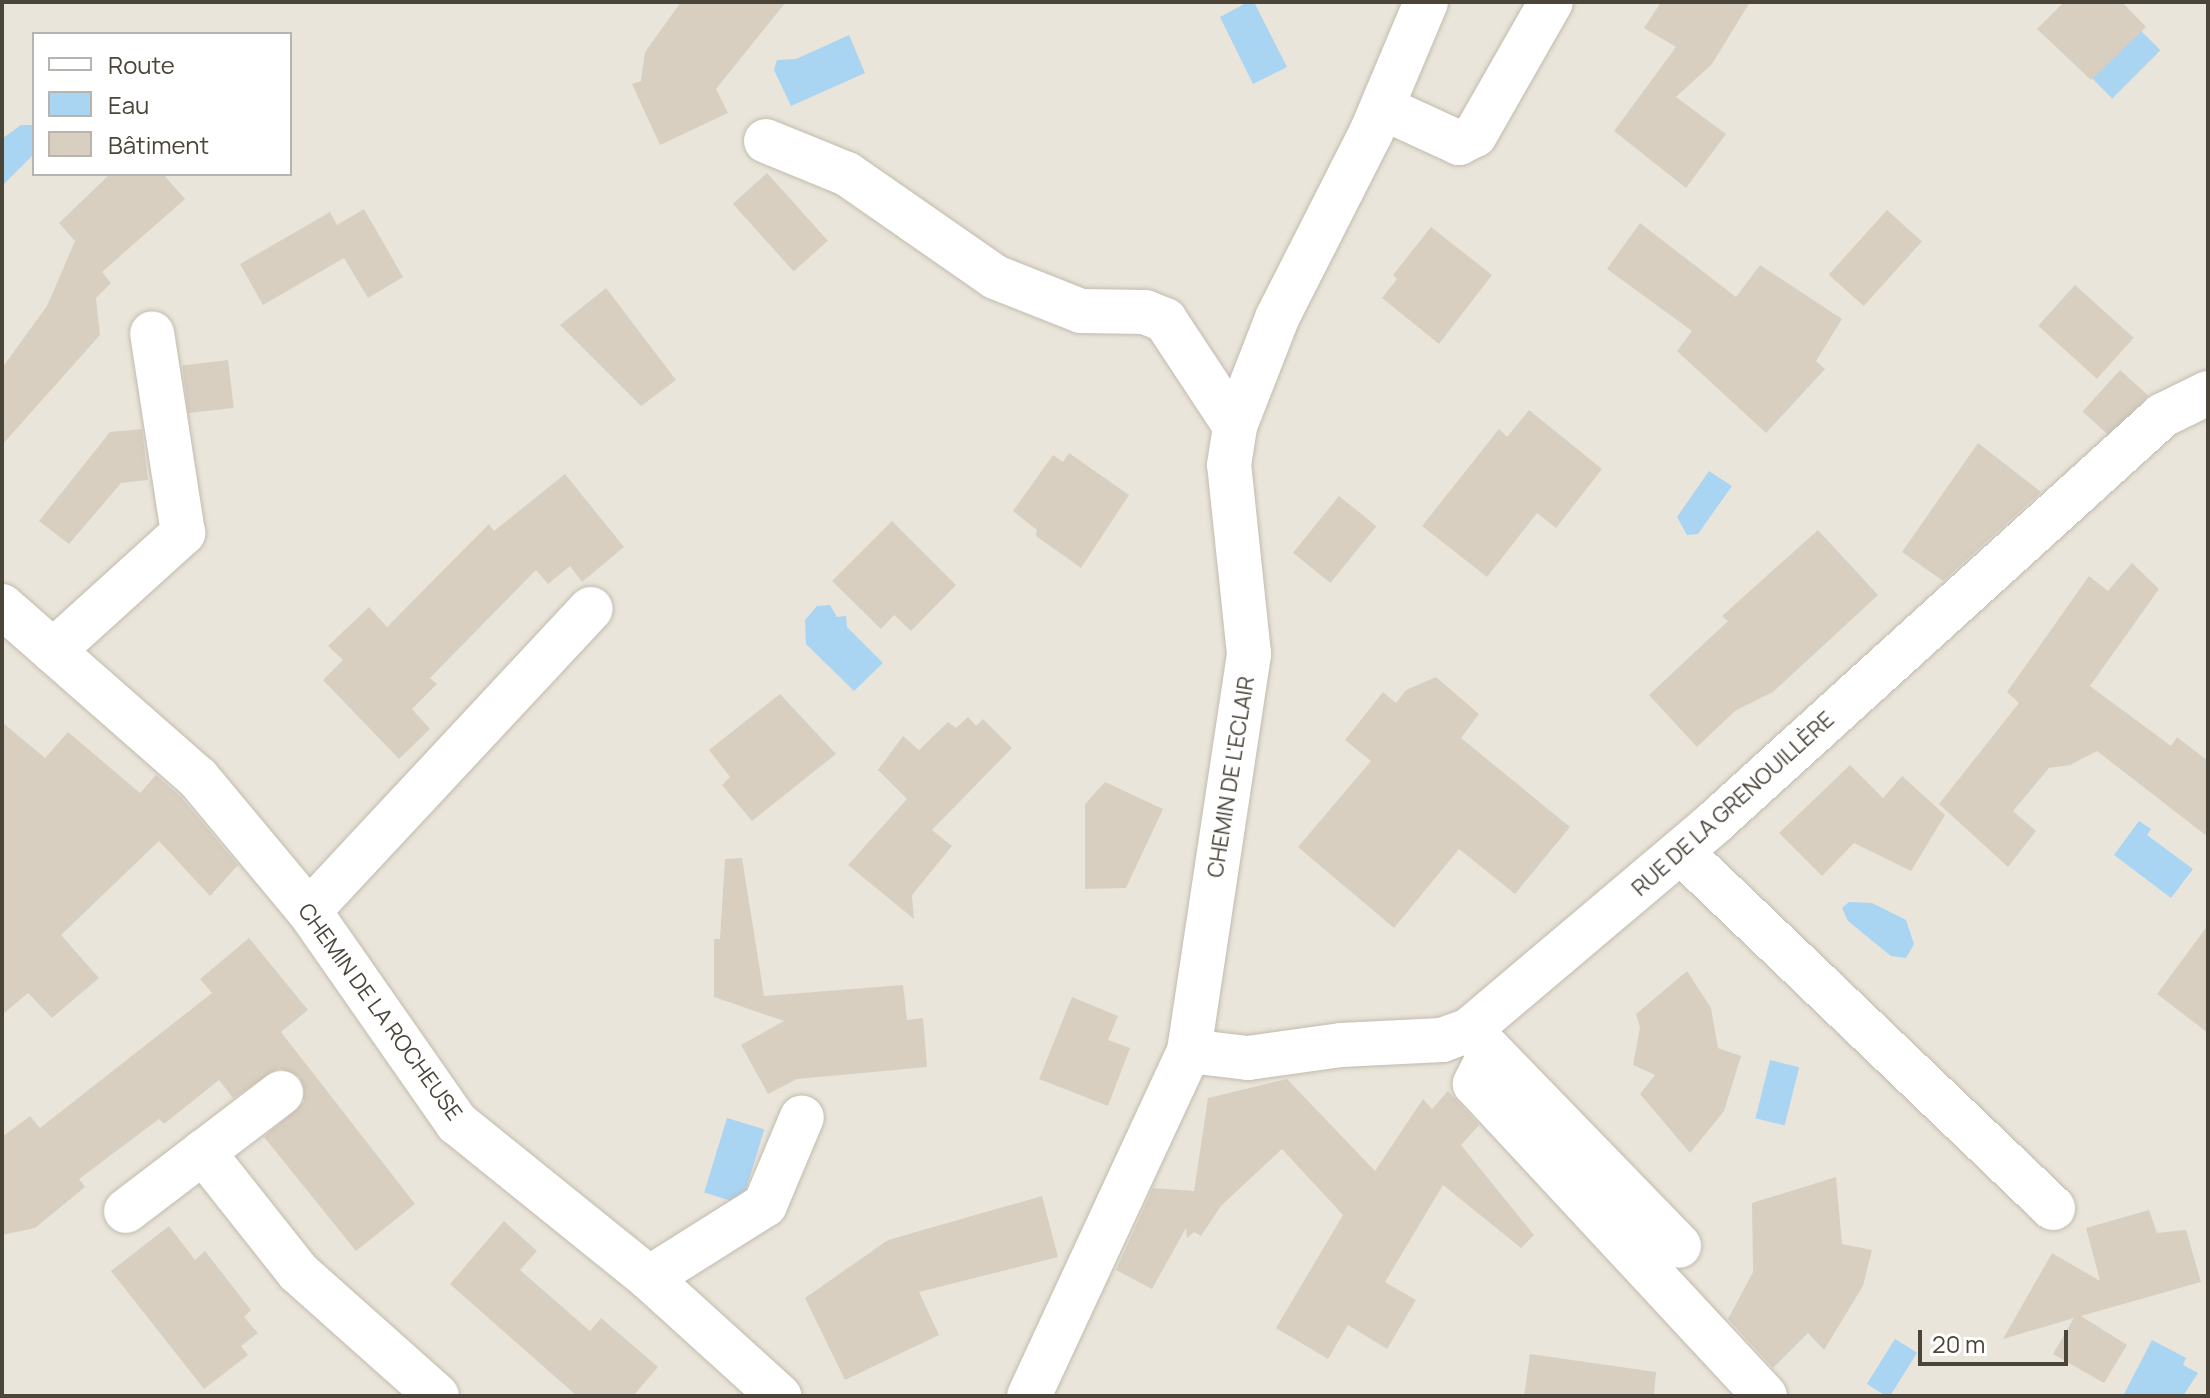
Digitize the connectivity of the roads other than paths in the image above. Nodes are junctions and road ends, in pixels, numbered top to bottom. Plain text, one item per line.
1 (1426, 2) edge
2 (1551, 2) edge
3 (1383, 108) junction
4 (766, 141) dead end
5 (152, 333) dead end
6 (2208, 393) edge
7 (1235, 426) junction
8 (2, 606) edge
9 (591, 609) dead end
10 (53, 651) junction
11 (1681, 852) junction
12 (309, 911) junction
13 (1480, 1041) junction
14 (1189, 1051) junction
15 (281, 1093) dead end
16 (802, 1117) dead end
17 (203, 1152) junction
18 (2053, 1208) dead end
19 (126, 1211) dead end
20 (1679, 1246) dead end
21 (649, 1278) junction
22 (437, 1396) edge
23 (779, 1396) edge
24 (1029, 1396) edge
25 (1765, 1396) edge

1 - 3 street, CHEMIN DE L'ECLAIR
2 - 3 street
3 - 7 street, CHEMIN DE L'ECLAIR
4 - 7 street
5 - 10 street
6 - 11 street, RUE DE LA GRENOUILLÈRE
7 - 14 street, CHEMIN DE L'ECLAIR
8 - 10 street, CHEMIN DE LA ROCHEUSE
9 - 12 street
10 - 12 street, CHEMIN DE LA ROCHEUSE
11 - 13 street, RUE DE LA GRENOUILLÈRE
11 - 18 street
12 - 21 street, CHEMIN DE LA ROCHEUSE
13 - 14 street, RUE DE LA GRENOUILLÈRE
13 - 20 street
13 - 25 street
14 - 24 street, CHEMIN DE L'ECLAIR
15 - 17 street
16 - 21 street
17 - 19 street
17 - 22 street
21 - 23 street, CHEMIN DE LA ROCHEUSE

